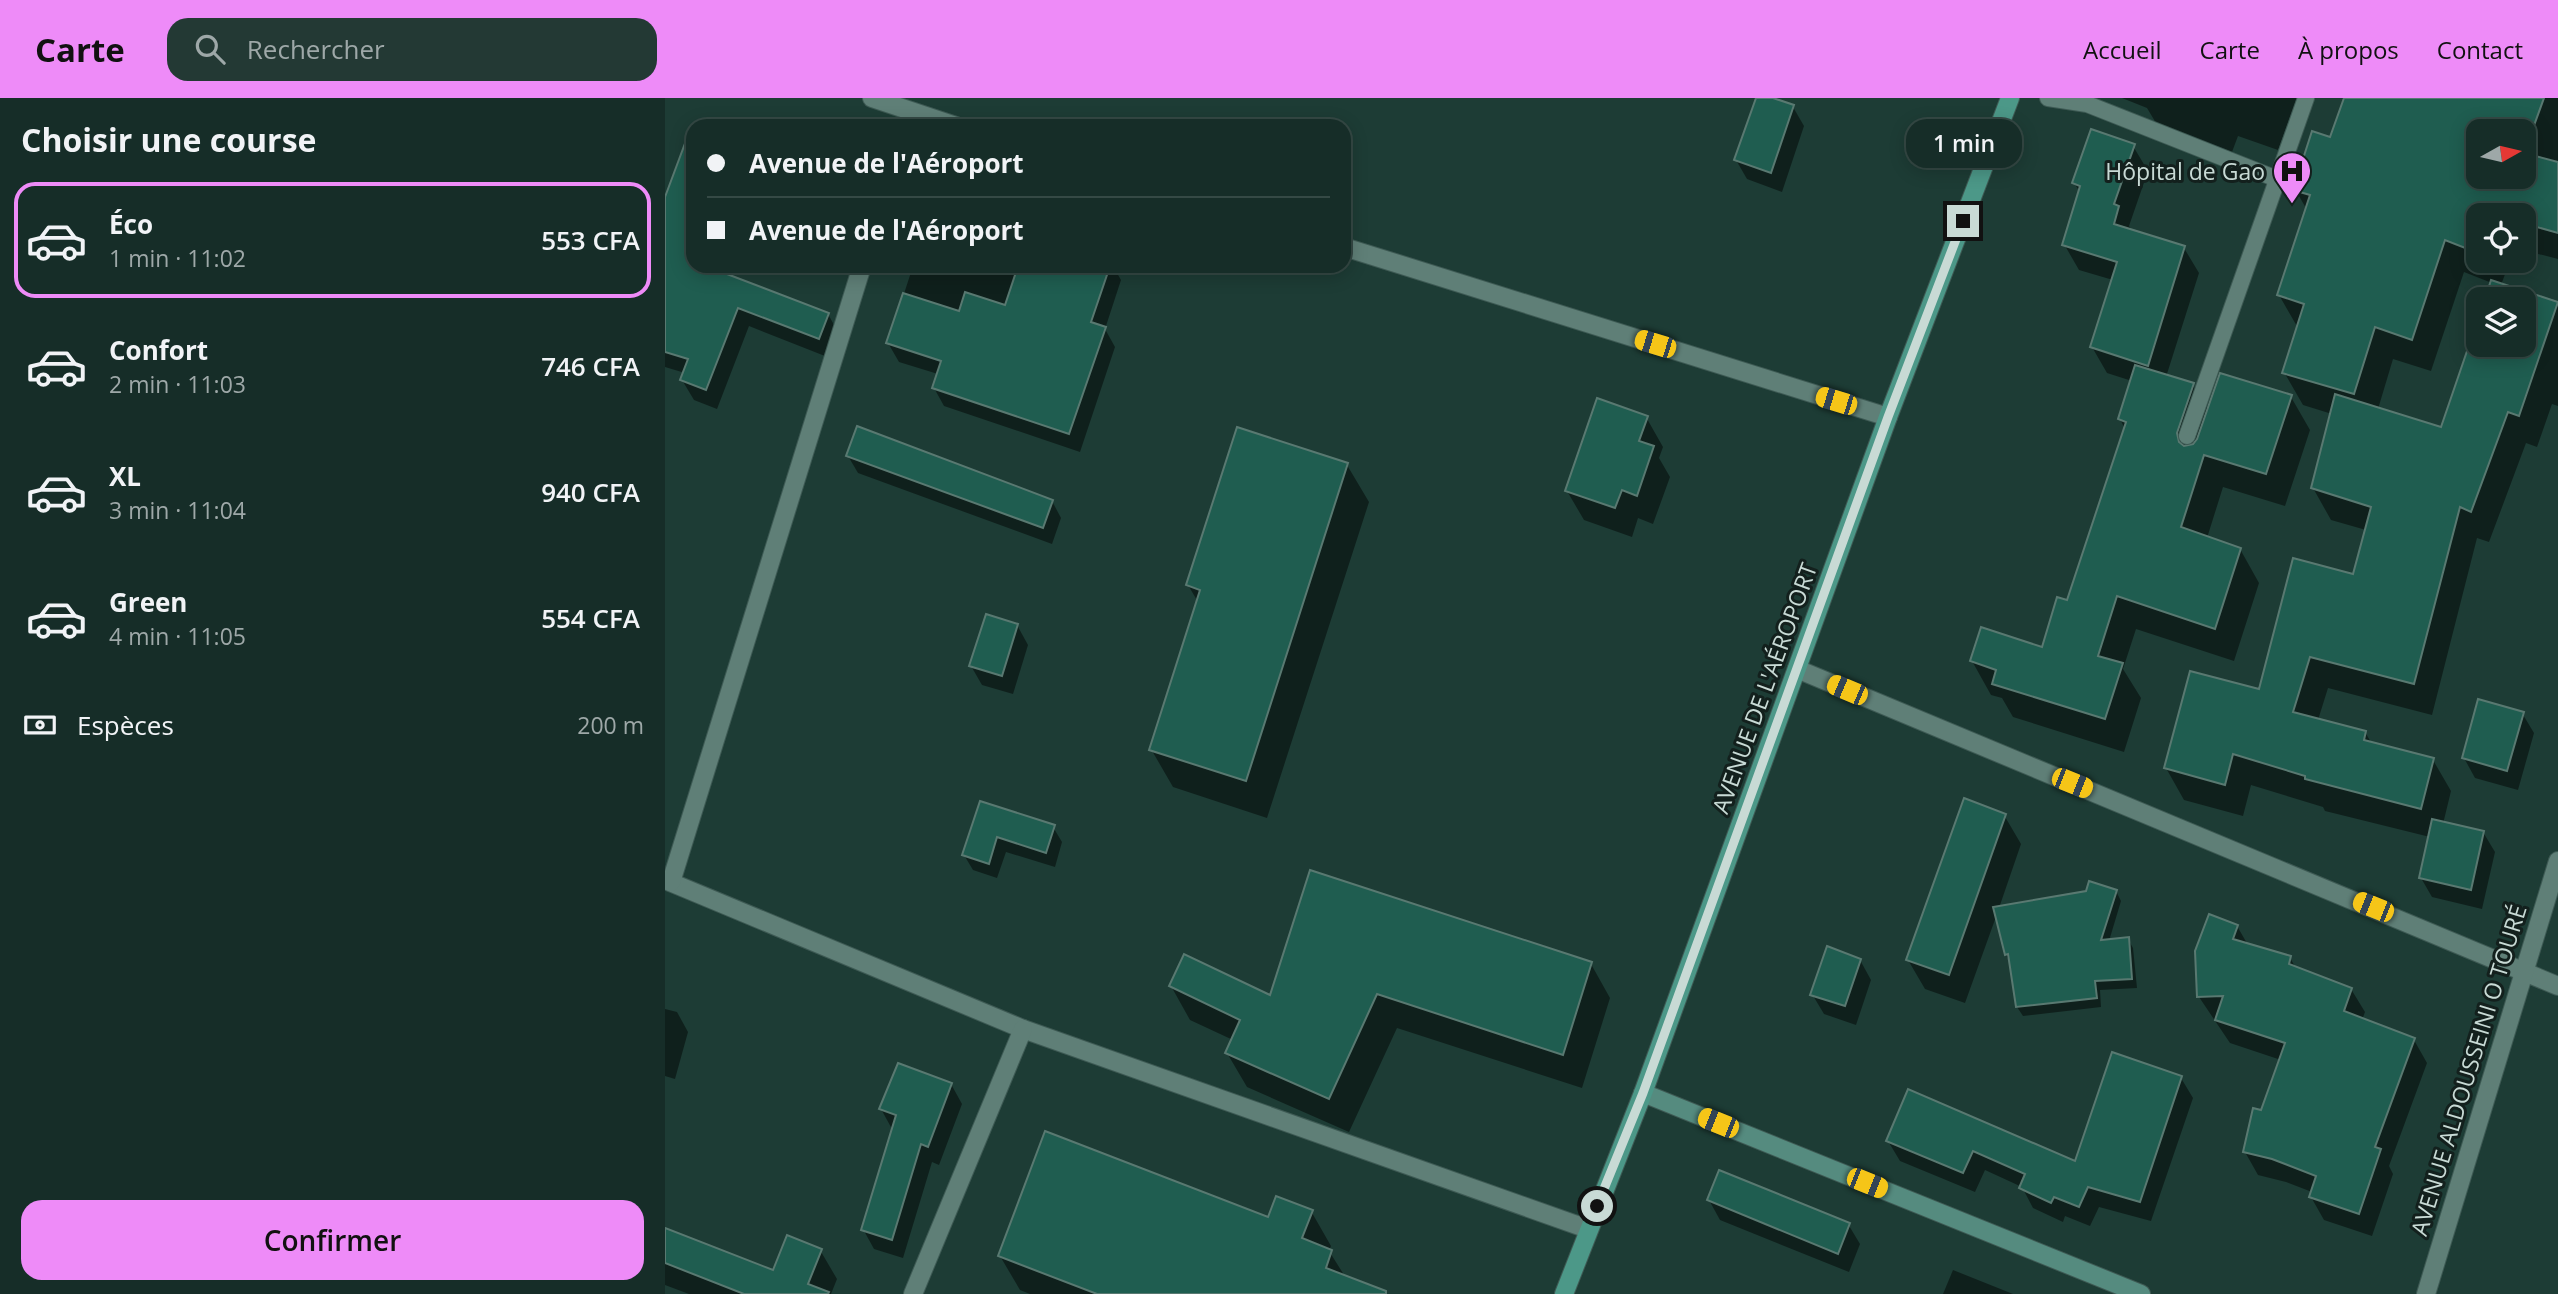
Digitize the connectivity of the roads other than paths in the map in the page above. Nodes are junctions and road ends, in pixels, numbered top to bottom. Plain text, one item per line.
1 (872, 98) edge
2 (2010, 98) edge
3 (2048, 98) edge
4 (2306, 98) edge
5 (908, 119) edge
6 (2277, 179) junction
7 (1351, 249) edge
8 (860, 273) edge
9 (1888, 417) junction
10 (2187, 436) dead end
11 (1797, 669) junction
12 (2558, 861) edge
13 (668, 881) edge
14 (2523, 970) junction
15 (2558, 986) edge
16 (1023, 1030) junction
17 (1643, 1093) junction
18 (1588, 1229) junction
19 (913, 1294) edge
20 (1564, 1294) edge
21 (2141, 1294) edge
22 (2426, 1294) edge

1 - 5 street
2 - 9 main road, AVENUE DE L'AÉROPORT
3 - 6 lane
4 - 6 lane
6 - 10 lane
7 - 9 street
8 - 13 street
9 - 11 main road, AVENUE DE L'AÉROPORT
11 - 14 street
11 - 17 main road, AVENUE DE L'AÉROPORT
12 - 14 street, AVENUE ALDOUSSEINI O TOURÉ
13 - 16 street
14 - 15 street
14 - 22 street, AVENUE ALDOUSSEINI O TOURÉ
16 - 18 street
16 - 19 street
17 - 18 main road, AVENUE DE L'AÉROPORT
17 - 21 street
18 - 20 main road, AVENUE DE L'AÉROPORT

